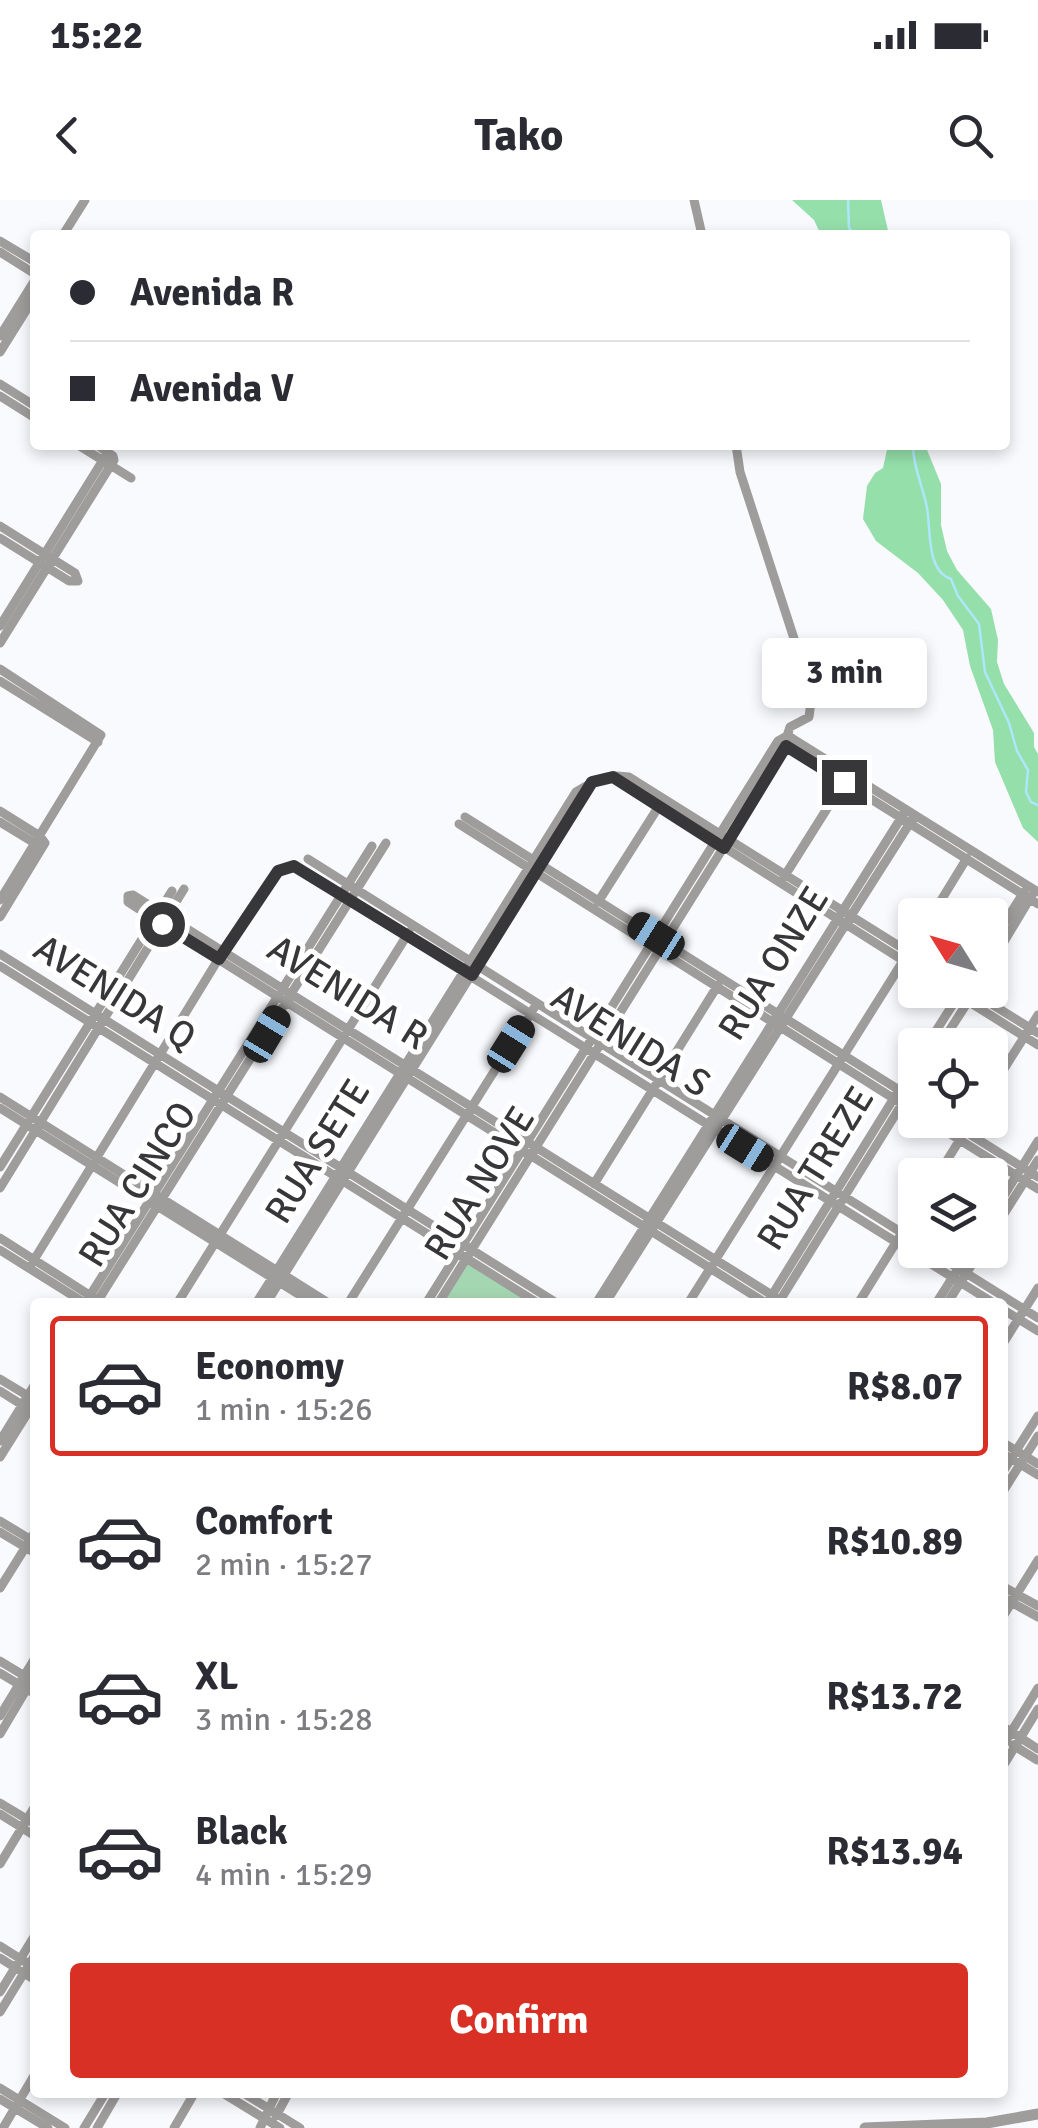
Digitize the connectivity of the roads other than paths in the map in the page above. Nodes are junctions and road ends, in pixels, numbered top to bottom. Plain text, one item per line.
1 (85, 200) edge
2 (694, 200) edge
3 (66, 230) edge
4 (701, 230) edge
5 (0, 241) edge
6 (0, 252) edge
7 (30, 259) edge
8 (30, 273) edge
9 (30, 285) edge
10 (30, 304) edge
11 (0, 336) edge
12 (0, 352) edge
13 (0, 384) edge
14 (0, 396) edge
15 (30, 403) edge
16 (30, 415) edge
17 (89, 450) edge
18 (101, 450) edge
19 (737, 450) edge
20 (109, 459) junction
21 (131, 478) dead end
22 (0, 526) edge
23 (0, 538) edge
24 (46, 560) junction
25 (0, 626) edge
26 (0, 642) edge
27 (0, 669) edge
28 (0, 680) edge
29 (98, 737) junction
30 (786, 740) junction
31 (846, 778) junction
32 (661, 803) junction
33 (0, 811) edge
34 (908, 816) junction
35 (462, 821) dead end
36 (0, 822) edge
37 (722, 841) junction
38 (40, 842) junction
39 (386, 843) dead end
40 (372, 846) dead end
41 (969, 854) junction
42 (308, 859) dead end
43 (534, 865) junction
44 (783, 879) junction
45 (184, 889) dead end
46 (172, 891) dead end
47 (348, 891) junction
48 (1032, 894) edge
49 (131, 898) dead end
50 (942, 898) edge
51 (0, 900) edge
52 (597, 905) junction
53 (0, 917) edge
54 (161, 917) junction
55 (843, 917) junction
56 (1008, 924) edge
57 (410, 930) junction
58 (1008, 935) edge
59 (658, 943) junction
60 (898, 950) edge
61 (0, 954) edge
62 (222, 955) junction
63 (0, 966) edge
64 (471, 968) junction
65 (898, 973) edge
66 (720, 983) junction
67 (285, 994) junction
68 (533, 1008) junction
69 (990, 1008) edge
70 (1038, 1015) edge
71 (779, 1020) junction
72 (98, 1021) junction
73 (1031, 1032) edge
74 (346, 1033) junction
75 (1038, 1045) edge
76 (593, 1047) junction
77 (156, 1059) junction
78 (841, 1059) junction
79 (1008, 1065) edge
80 (407, 1071) junction
81 (656, 1086) junction
82 (898, 1093) edge
83 (0, 1096) edge
84 (220, 1099) junction
85 (898, 1106) edge
86 (0, 1108) edge
87 (469, 1110) junction
88 (714, 1122) junction
89 (34, 1124) junction
90 (281, 1138) junction
91 (965, 1138) edge
92 (1038, 1141) edge
93 (530, 1148) junction
94 (1038, 1160) edge
95 (777, 1161) junction
96 (96, 1162) junction
97 (0, 1167) edge
98 (1026, 1175) edge
99 (342, 1176) junction
100 (592, 1187) junction
101 (0, 1188) edge
102 (1038, 1190) edge
103 (1008, 1196) edge
104 (837, 1199) junction
105 (156, 1200) junction
106 (1008, 1206) edge
107 (404, 1214) junction
108 (650, 1225) junction
109 (898, 1237) edge
110 (0, 1238) edge
111 (218, 1239) junction
112 (898, 1240) edge
113 (0, 1250) edge
114 (465, 1253) junction
115 (31, 1264) junction
116 (713, 1264) junction
117 (946, 1268) edge
118 (950, 1268) edge
119 (962, 1268) edge
120 (966, 1268) edge
121 (278, 1276) junction
122 (959, 1276) junction
123 (1038, 1288) edge
124 (88, 1298) edge
125 (95, 1298) edge
126 (181, 1298) edge
127 (259, 1298) edge
128 (269, 1298) edge
129 (306, 1298) edge
130 (320, 1298) edge
131 (352, 1298) edge
132 (431, 1298) edge
133 (442, 1298) edge
134 (530, 1298) edge
135 (548, 1298) edge
136 (600, 1298) edge
137 (608, 1298) edge
138 (692, 1298) edge
139 (769, 1298) edge
140 (776, 1298) edge
141 (861, 1298) edge
142 (940, 1298) edge
143 (950, 1298) edge
144 (987, 1298) edge
145 (995, 1298) edge
146 (1008, 1306) edge
147 (1008, 1311) edge
148 (1022, 1315) junction
149 (1038, 1318) edge
150 (1038, 1331) edge
151 (1008, 1336) edge
152 (0, 1378) edge
153 (0, 1390) edge
154 (30, 1403) edge
155 (30, 1404) edge
156 (30, 1405) edge
157 (30, 1406) edge
158 (1038, 1416) edge
159 (1038, 1436) edge
160 (0, 1441) edge
161 (1015, 1456) edge
162 (0, 1457) edge
163 (1038, 1464) edge
164 (1038, 1474) edge
165 (0, 1521) edge
166 (0, 1532) edge
167 (30, 1542) edge
168 (30, 1542) edge
169 (30, 1546) edge
170 (1038, 1560) edge
171 (0, 1588) edge
172 (1010, 1598) edge
173 (1038, 1606) edge
174 (1038, 1618) edge
175 (0, 1660) edge
176 (0, 1673) edge
177 (30, 1683) edge
178 (1038, 1688) edge
179 (1038, 1709) edge
180 (0, 1716) edge
181 (0, 1734) edge
182 (1009, 1739) edge
183 (1038, 1748) edge
184 (1037, 1760) edge
185 (0, 1802) edge
186 (0, 1814) edge
187 (28, 1824) edge
188 (0, 1864) edge
189 (0, 1946) edge
190 (0, 1958) edge
191 (26, 1965) edge
192 (0, 1992) edge
193 (0, 2012) edge
194 (30, 2082) edge
195 (0, 2088) edge
196 (102, 2098) edge
197 (114, 2098) edge
198 (192, 2098) edge
199 (231, 2098) edge
200 (248, 2098) edge
201 (285, 2098) edge
202 (0, 2099) edge
203 (17, 2104) junction
204 (1038, 2114) edge
205 (270, 2121) edge
206 (2, 2128) edge
207 (48, 2128) edge
208 (65, 2128) edge
209 (84, 2128) edge
210 (96, 2128) edge
211 (174, 2128) edge
212 (300, 2128) edge
213 (865, 2128) edge

1 - 3 street
2 - 4 street
5 - 7 street
6 - 8 street
9 - 11 street
10 - 12 street
13 - 15 street
14 - 16 street
17 - 20 street
18 - 20 street
19 - 30 street, RUA NOVE
20 - 21 street
20 - 24 street
22 - 24 street
23 - 24 street
24 - 25 street
24 - 26 street
27 - 29 street
28 - 29 street
29 - 38 street
30 - 31 street
30 - 37 street, RUA NOVE
31 - 34 street
31 - 44 street
32 - 37 street
32 - 43 street, RUA SETE
32 - 52 street
33 - 38 street
34 - 41 street
34 - 55 street, RUA ONZE
35 - 43 street
36 - 38 street
37 - 44 street
37 - 59 street, RUA NOVE
38 - 51 street
38 - 53 street
39 - 47 street, RUA CINCO
40 - 47 street, RUA CINCO
41 - 48 street
41 - 50 street
42 - 47 street, AVENIDA S
43 - 52 street
43 - 64 street, RUA SETE
44 - 55 street
45 - 54 street
46 - 54 street
47 - 57 street, AVENIDA S
47 - 62 street, AVENIDA S
47 - 67 street, RUA CINCO
48 - 56 street
48 - 58 street
49 - 54 street, AVENIDA R
52 - 59 street
54 - 62 street, AVENIDA R
54 - 72 street
55 - 60 street
55 - 71 street, RUA ONZE
57 - 64 street, AVENIDA S
57 - 74 street
59 - 66 street
59 - 76 street, RUA NOVE
61 - 72 street, AVENIDA Q
62 - 67 street, AVENIDA R
62 - 77 street
63 - 72 street, AVENIDA Q
64 - 68 street, AVENIDA S
64 - 80 street, RUA SETE
65 - 78 street
66 - 71 street
66 - 81 street
67 - 74 street, AVENIDA R
67 - 84 street, RUA CINCO
68 - 76 street, AVENIDA S
68 - 87 street
69 - 73 street
70 - 73 street
71 - 78 street
71 - 88 street, RUA ONZE
72 - 77 street, AVENIDA Q
72 - 89 street
73 - 75 street
73 - 79 street
74 - 80 street, AVENIDA R
74 - 90 street
76 - 81 street, AVENIDA S
76 - 93 street, RUA NOVE
77 - 84 street, AVENIDA Q
77 - 96 street
78 - 82 street
78 - 95 street
80 - 87 street, AVENIDA R
80 - 99 street, RUA SETE
81 - 88 street, AVENIDA S
81 - 100 street
83 - 89 street
84 - 90 street, AVENIDA Q
84 - 105 street, RUA CINCO
85 - 104 street, RUA TREZE
86 - 89 street
87 - 93 street, AVENIDA R
87 - 107 street
88 - 95 street, AVENIDA S
88 - 108 street, RUA ONZE
89 - 96 street
89 - 97 street
89 - 101 street
90 - 99 street, AVENIDA Q
90 - 111 street
91 - 98 street
92 - 98 street
93 - 100 street, AVENIDA R
93 - 114 street, RUA NOVE
94 - 98 street
95 - 104 street, AVENIDA S
95 - 116 street
96 - 105 street
96 - 115 street
98 - 102 street
98 - 103 street
98 - 106 street
99 - 107 street, AVENIDA Q
99 - 121 street, RUA SETE
100 - 108 street, AVENIDA R
104 - 109 street, AVENIDA S
104 - 140 street, RUA TREZE
105 - 111 street
105 - 125 street, RUA CINCO
107 - 114 street, AVENIDA Q
107 - 131 street
108 - 116 street, AVENIDA R
108 - 136 street, RUA ONZE
108 - 137 street, RUA ONZE
110 - 115 street
111 - 121 street
111 - 126 street
112 - 141 street
113 - 115 street
114 - 132 street, RUA NOVE
114 - 133 street, RUA NOVE
114 - 134 street, AVENIDA Q
114 - 135 street, AVENIDA Q
115 - 124 street
116 - 138 street
116 - 139 street, AVENIDA R
117 - 122 street, AVENIDA S
118 - 122 street, AVENIDA S
119 - 122 street
120 - 122 street
121 - 127 street, RUA SETE
121 - 128 street, RUA SETE
121 - 129 street
121 - 130 street
122 - 142 street
122 - 143 street
122 - 144 street, AVENIDA S
122 - 145 street, AVENIDA S
123 - 148 street
146 - 148 street, AVENIDA S
147 - 148 street, AVENIDA S
148 - 149 street, AVENIDA S
148 - 150 street, AVENIDA S
148 - 151 street
152 - 154 street
153 - 155 street
156 - 160 street
157 - 162 street
158 - 161 street
159 - 161 street
161 - 163 street
161 - 164 street
165 - 167 street
166 - 168 street
169 - 171 street
170 - 172 street
172 - 173 street
172 - 174 street
175 - 177 street
176 - 177 street
177 - 180 street
177 - 181 street
178 - 182 street
179 - 182 street
182 - 183 street
182 - 184 street
185 - 187 street
186 - 187 street
187 - 188 street
189 - 191 street
190 - 191 street
191 - 192 street
191 - 193 street
194 - 203 street
195 - 203 street
196 - 209 street
197 - 210 street
198 - 211 street
199 - 205 street
200 - 205 street
201 - 205 street
202 - 203 street
203 - 206 street
203 - 207 street
203 - 208 street
204 - 213 street
205 - 212 street

